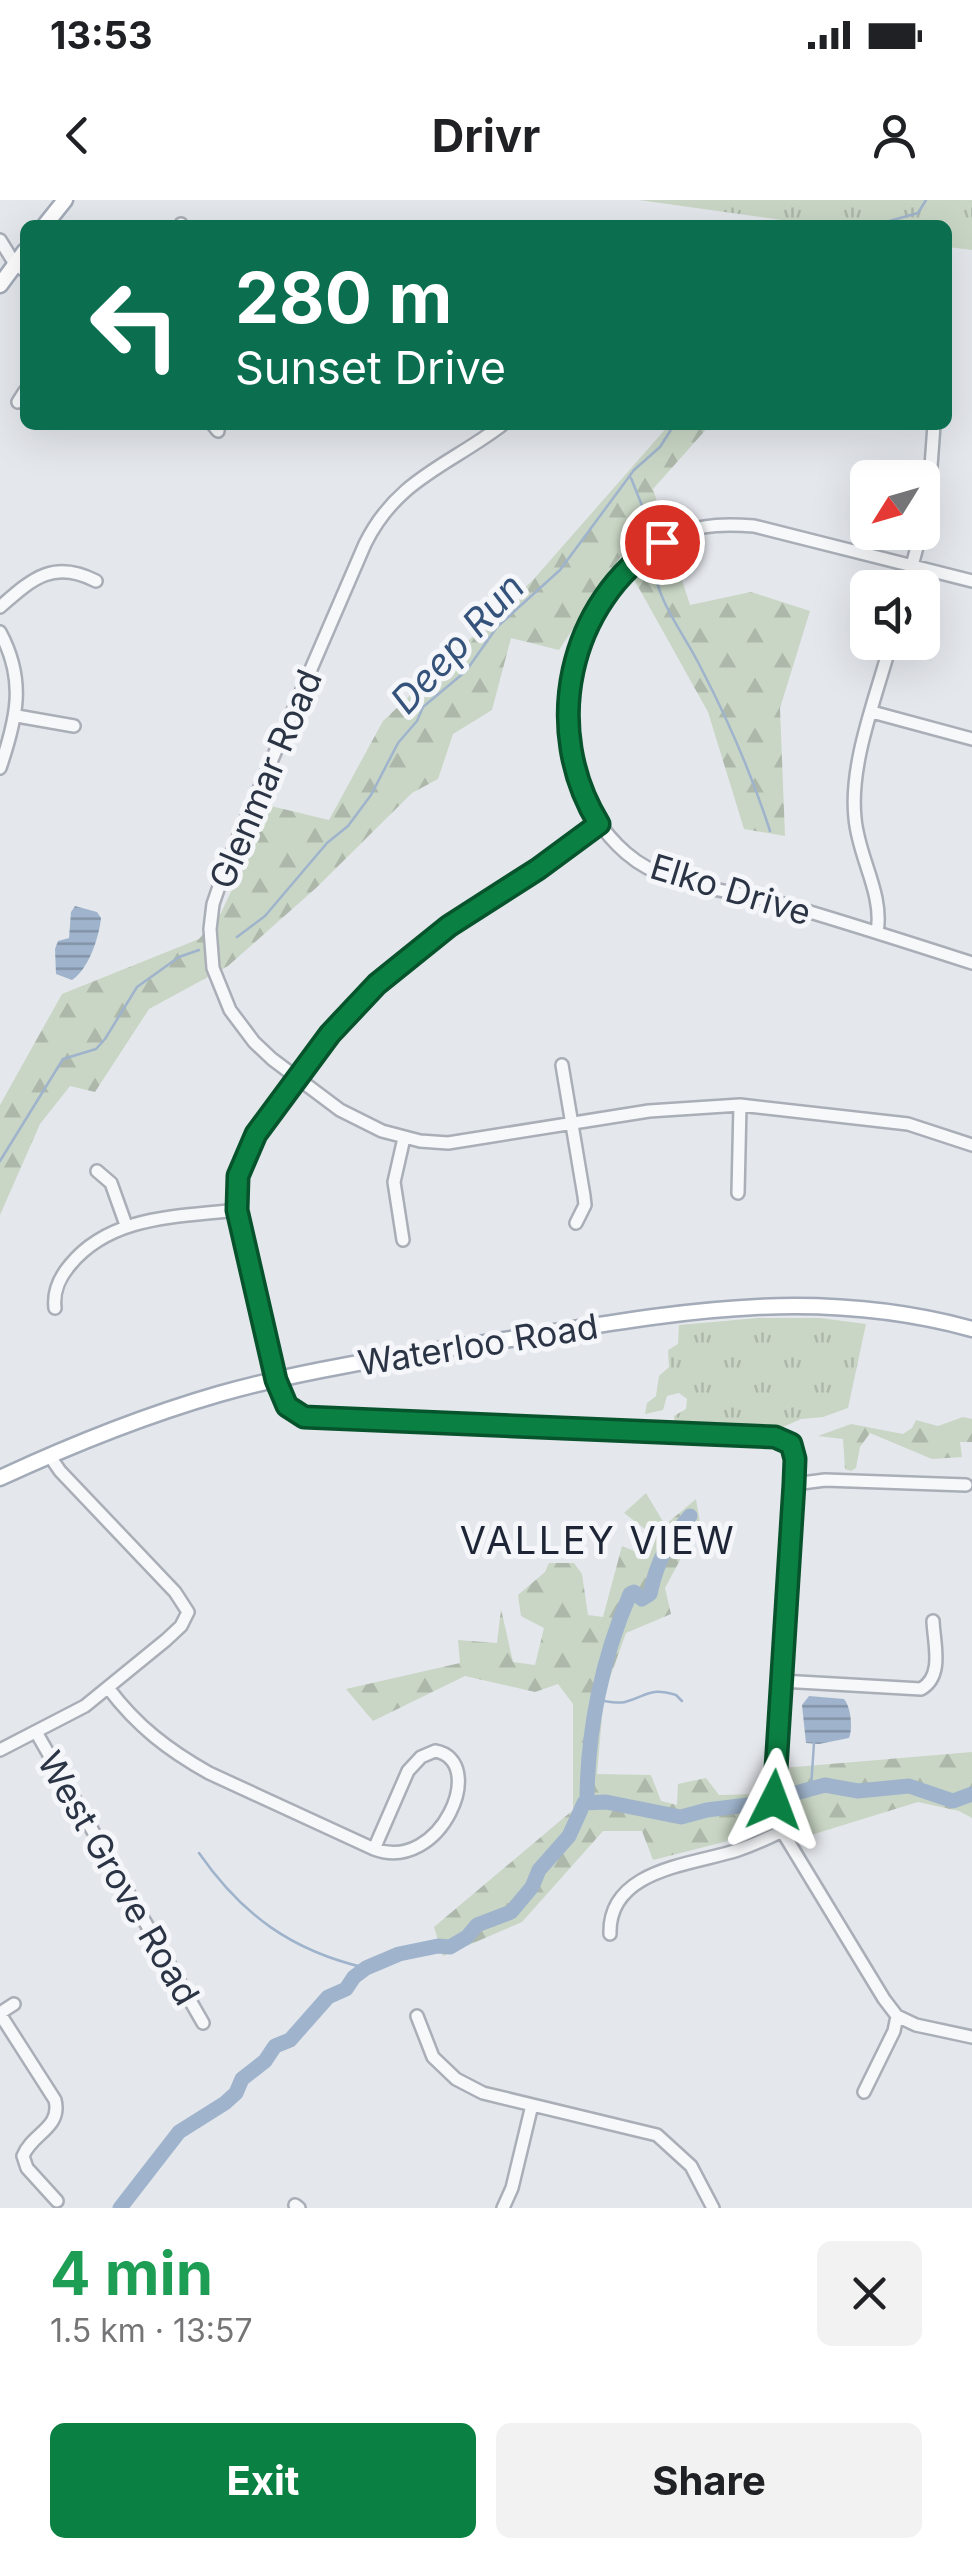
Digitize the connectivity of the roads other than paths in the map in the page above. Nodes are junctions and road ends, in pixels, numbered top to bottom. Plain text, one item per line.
1 (65, 200) edge
2 (49, 220) edge
3 (0, 240) edge
4 (20, 267) edge
5 (0, 284) edge
6 (494, 430) edge
7 (934, 430) edge
8 (931, 460) edge
9 (917, 550) edge
10 (913, 565) junction
11 (911, 570) edge
12 (96, 581) dead end
13 (972, 581) edge
14 (0, 607) edge
15 (0, 632) edge
16 (887, 660) edge
17 (872, 712) junction
18 (17, 716) junction
19 (74, 726) dead end
20 (972, 738) edge
21 (0, 768) edge
22 (599, 824) junction
23 (877, 932) junction
24 (972, 963) edge
25 (562, 1065) dead end
26 (297, 1078) junction
27 (740, 1105) junction
28 (572, 1124) junction
29 (404, 1138) junction
30 (972, 1145) edge
31 (97, 1171) dead end
32 (738, 1194) dead end
33 (237, 1210) junction
34 (576, 1223) dead end
35 (126, 1225) junction
36 (403, 1240) dead end
37 (54, 1308) dead end
38 (972, 1330) edge
39 (276, 1380) junction
40 (49, 1455) junction
41 (0, 1478) edge
42 (794, 1484) junction
43 (966, 1486) dead end
44 (934, 1622) dead end
45 (781, 1682) junction
46 (109, 1689) junction
47 (36, 1732) junction
48 (0, 1750) edge
49 (782, 1831) junction
50 (374, 1849) junction
51 (610, 1934) dead end
52 (14, 2004) dead end
53 (0, 2014) edge
54 (418, 2016) dead end
55 (898, 2016) junction
56 (203, 2023) dead end
57 (972, 2037) edge
58 (864, 2092) dead end
59 (532, 2105) junction
60 (58, 2201) dead end
61 (503, 2208) edge
62 (713, 2208) edge

1 - 2 main road
3 - 4 street
4 - 5 main road
6 - 26 street, Glenmar Road
7 - 8 street
9 - 10 street
10 - 11 street
10 - 13 street, Elko Drive
10 - 22 street, Elko Drive
12 - 14 street
15 - 18 street
16 - 17 street
17 - 20 street
17 - 23 street
18 - 19 street
18 - 21 street
22 - 23 street, Elko Drive
22 - 26 street
23 - 24 street, Elko Drive
25 - 28 street
26 - 29 street, Glenmar Road
26 - 33 street
27 - 28 street, Glenmar Road
27 - 30 street, Glenmar Road
27 - 32 street
28 - 29 street, Glenmar Road
28 - 34 street
29 - 36 street
31 - 35 street
33 - 35 street
33 - 39 street
35 - 37 street
38 - 39 main road, Waterloo Road
39 - 40 main road, Waterloo Road
39 - 42 street
40 - 41 main road, Waterloo Road
40 - 46 street
42 - 43 street
42 - 45 street
44 - 45 street
45 - 49 street
46 - 47 street
46 - 50 street
47 - 48 street
47 - 56 street, West Grove Road
49 - 51 street
49 - 55 street
50 - 50 street
52 - 53 street
53 - 60 street
54 - 59 street
55 - 57 street
55 - 58 street
59 - 61 street
59 - 62 street

